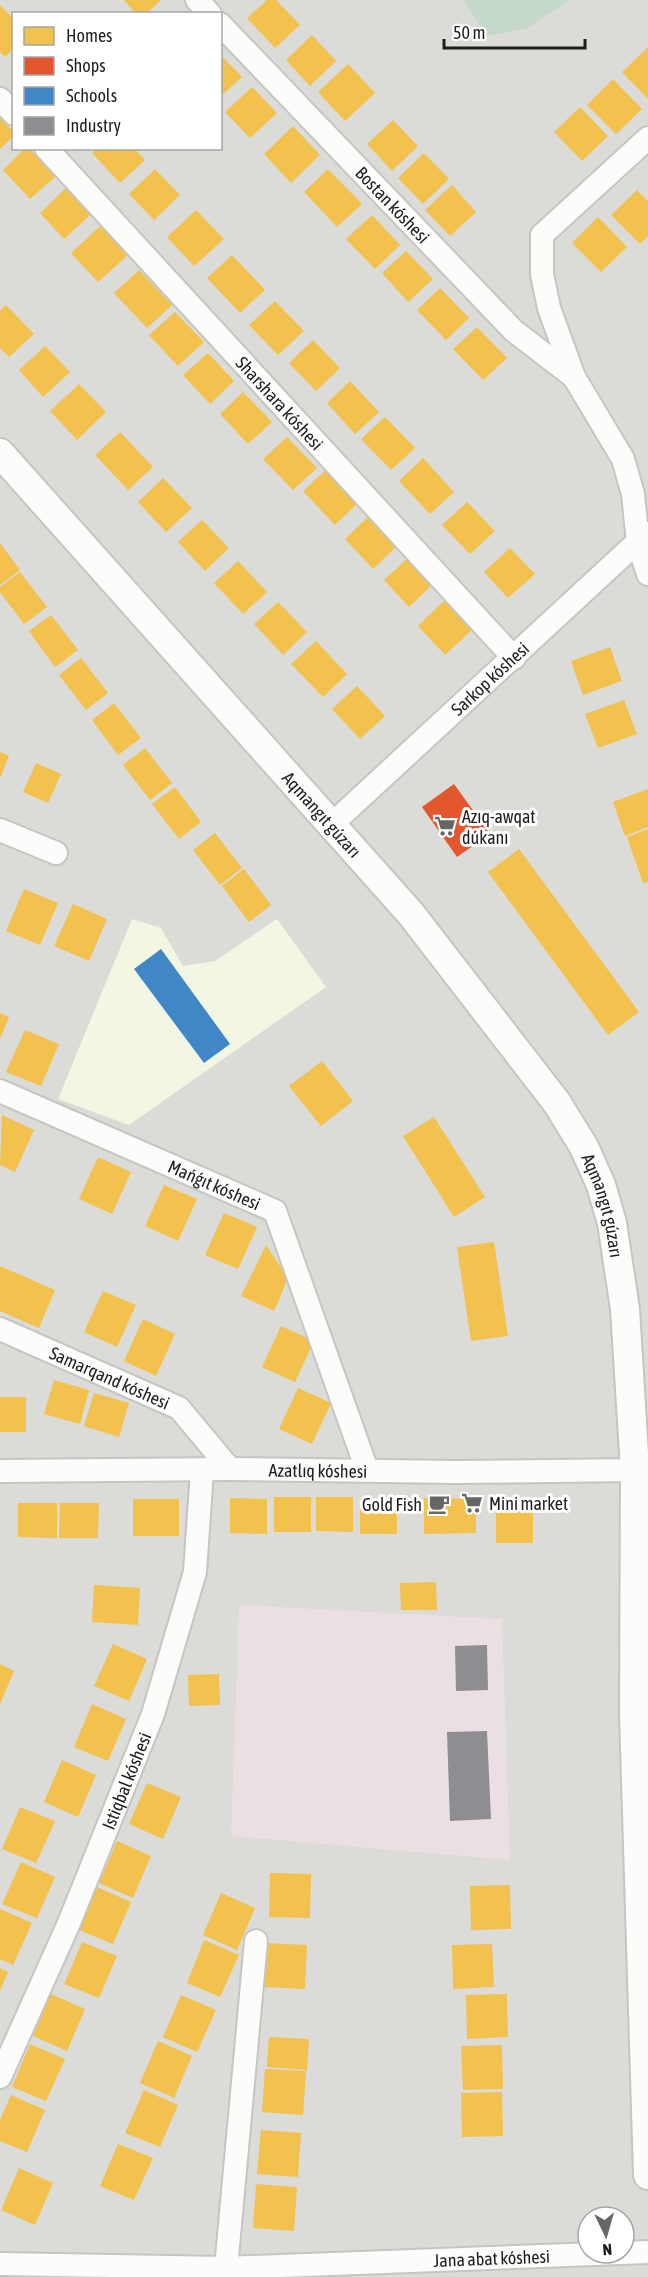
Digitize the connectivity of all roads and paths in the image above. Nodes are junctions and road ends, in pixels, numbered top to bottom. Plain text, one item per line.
1 (197, 0) edge
2 (208, 12) edge
3 (222, 26) edge
4 (0, 99) edge
5 (12, 112) edge
6 (648, 138) edge
7 (48, 150) edge
8 (574, 377) junction
9 (0, 453) edge
10 (645, 538) edge
11 (648, 574) edge
12 (514, 658) junction
13 (331, 825) junction
14 (0, 830) edge
15 (56, 853) dead end
16 (0, 1091) edge
17 (0, 1329) edge
18 (230, 1469) junction
19 (202, 1470) junction
20 (367, 1470) junction
21 (0, 1471) edge
22 (642, 1471) edge
23 (256, 1941) dead end
24 (0, 2077) edge
25 (648, 2175) edge
26 (648, 2252) edge
27 (0, 2264) edge
28 (226, 2268) junction

1 - 2 street
3 - 8 street, Bostan kóshesi
4 - 5 street
6 - 8 street
7 - 12 street, Sharshara kóshesi
8 - 10 street
9 - 13 street, Aqmangıt gúzarı
10 - 11 street
10 - 12 street, Sarkop kóshesi
12 - 13 street, Sarkop kóshesi
13 - 22 street, Aqmangıt gúzarı
14 - 15 street
16 - 20 street, Mańǵıt kóshesi
17 - 18 street, Samarqand kóshesi
18 - 19 street, Azatlıq kóshesi
18 - 20 street, Azatlıq kóshesi
19 - 21 street, Azatlıq kóshesi
19 - 24 street, Istiqbal kóshesi
20 - 22 street, Azatlıq kóshesi
22 - 25 street, Aqmangıt gúzarı
23 - 28 street
26 - 28 street, Jana abat kóshesi
27 - 28 street, Jana abat kóshesi

